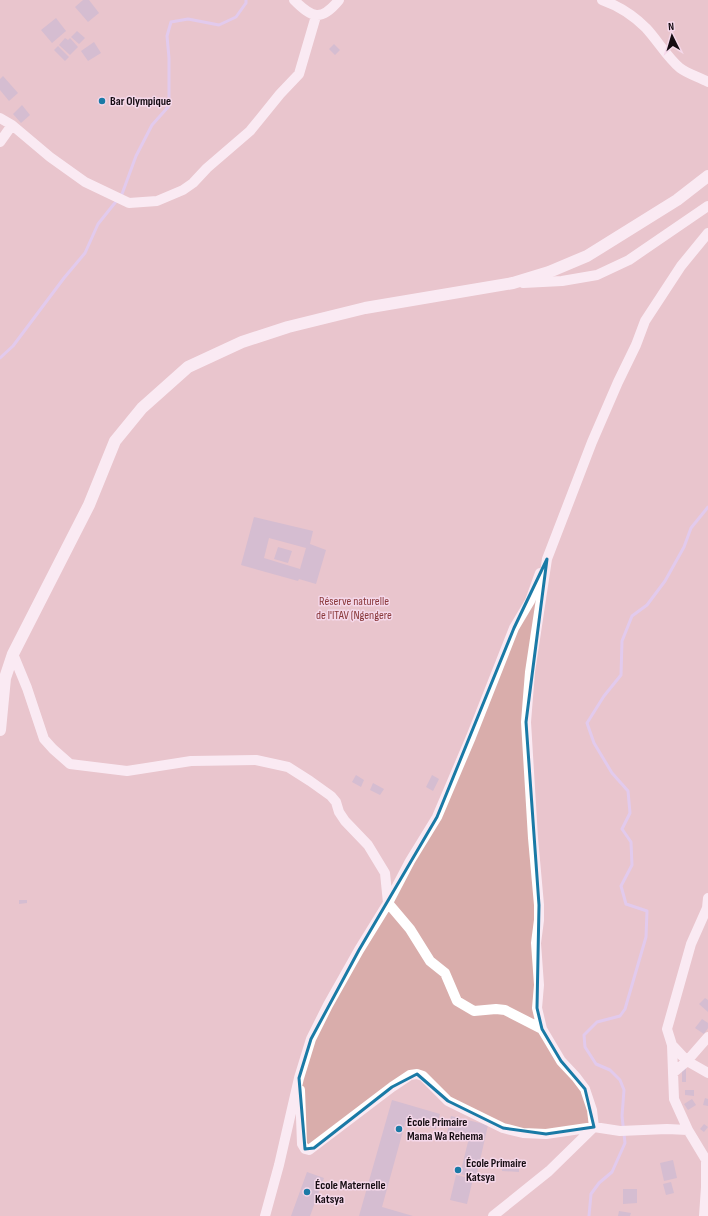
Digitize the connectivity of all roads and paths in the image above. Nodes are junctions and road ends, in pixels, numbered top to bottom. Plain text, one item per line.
1 (294, 0) edge
2 (339, 0) edge
3 (602, 0) edge
4 (316, 16) junction
5 (708, 82) edge
6 (0, 118) edge
7 (12, 125) junction
8 (0, 142) edge
9 (708, 176) edge
10 (708, 206) edge
11 (708, 233) edge
12 (514, 283) junction
13 (547, 559) junction
14 (13, 654) junction
15 (0, 730) edge
16 (388, 903) junction
17 (708, 905) edge
18 (542, 1029) junction
19 (708, 1037) edge
20 (672, 1045) junction
21 (687, 1061) junction
22 (673, 1073) junction
23 (708, 1073) edge
24 (299, 1078) junction
25 (594, 1128) junction
26 (688, 1130) junction
27 (707, 1161) edge
28 (265, 1216) edge
29 (493, 1216) edge
30 (704, 1216) edge

1 - 4 street
2 - 4 street
3 - 5 street
4 - 7 street
6 - 7 street
7 - 8 street
9 - 12 street
10 - 12 street
11 - 13 street
12 - 14 street
13 - 16 street
13 - 18 street
14 - 15 street
14 - 16 street
16 - 18 street
16 - 24 street
17 - 20 street
18 - 25 street
19 - 21 street
20 - 21 street
20 - 22 street
21 - 22 street
21 - 23 street
22 - 26 street
24 - 25 street
24 - 28 street
25 - 26 street
25 - 29 street
26 - 27 street
27 - 30 street

